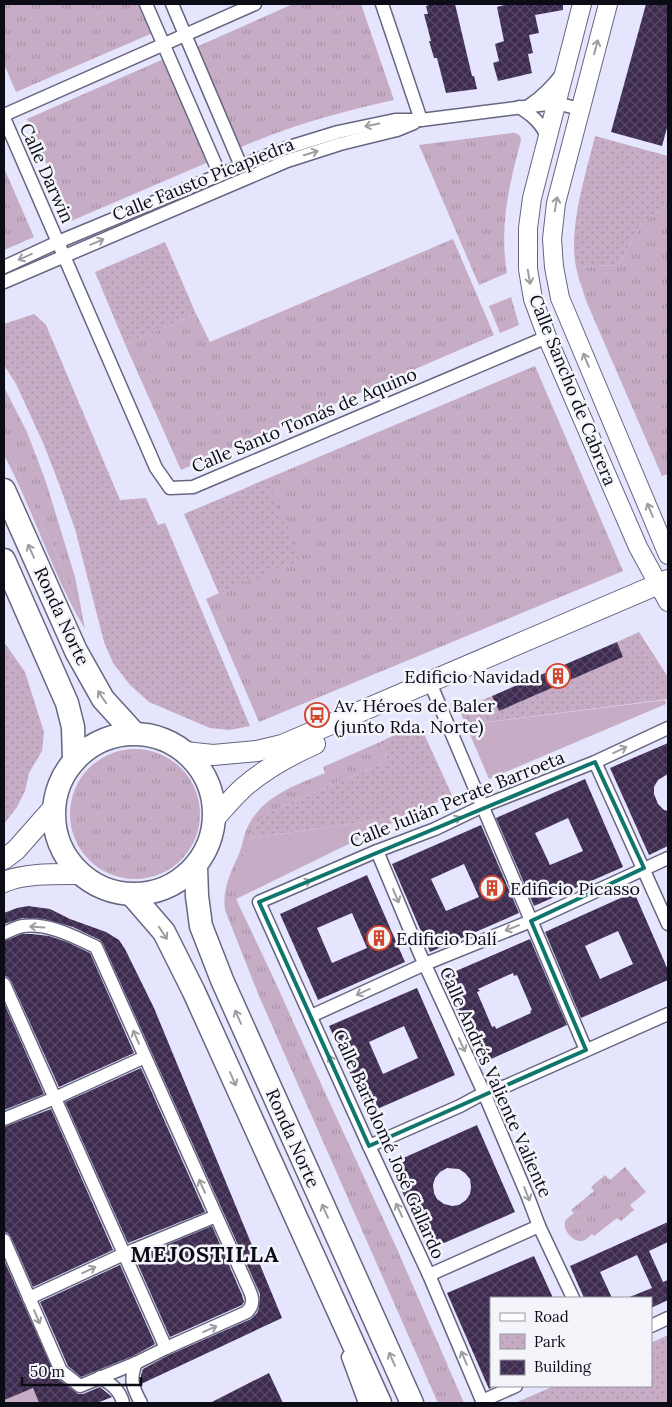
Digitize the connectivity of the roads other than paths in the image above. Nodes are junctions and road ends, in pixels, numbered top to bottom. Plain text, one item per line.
1 (146, 4) edge
2 (172, 4) edge
3 (255, 4) edge
4 (382, 4) edge
5 (582, 4) edge
6 (608, 4) edge
7 (185, 35) junction
8 (164, 45) junction
9 (564, 72) junction
10 (556, 103) junction
11 (524, 107) junction
12 (580, 109) junction
13 (4, 116) edge
14 (421, 120) junction
15 (547, 136) junction
16 (241, 166) junction
17 (220, 175) junction
18 (58, 242) junction
19 (64, 256) junction
20 (4, 267) edge
21 (4, 282) edge
22 (547, 337) junction
23 (4, 490) edge
24 (668, 555) edge
25 (4, 560) edge
26 (665, 590) edge
27 (434, 692) junction
28 (668, 728) edge
29 (134, 733) junction
30 (185, 752) junction
31 (74, 759) junction
32 (595, 762) junction
33 (482, 806) junction
34 (53, 808) junction
35 (215, 818) junction
36 (376, 852) junction
37 (668, 858) edge
38 (4, 859) edge
39 (196, 867) junction
40 (644, 868) junction
41 (80, 874) junction
42 (4, 882) edge
43 (132, 895) junction
44 (259, 902) joint
45 (531, 920) junction
46 (668, 924) edge
47 (4, 933) edge
48 (425, 964) junction
49 (4, 984) edge
50 (668, 1014) edge
51 (311, 1016) junction
52 (586, 1050) junction
53 (145, 1056) junction
54 (484, 1093) junction
55 (54, 1098) junction
56 (4, 1119) edge
57 (369, 1146) junction
58 (216, 1216) junction
59 (539, 1226) junction
60 (4, 1240) edge
61 (307, 1241) junction
62 (124, 1254) junction
63 (429, 1275) junction
64 (573, 1297) edge
65 (29, 1298) junction
66 (668, 1318) edge
67 (652, 1326) edge
68 (166, 1348) junction
69 (136, 1363) junction
70 (100, 1378) junction
71 (514, 1387) edge
72 (483, 1402) edge
73 (123, 1403) edge
74 (141, 1403) edge
75 (365, 1403) edge
76 (380, 1403) edge
77 (412, 1403) edge

1 - 8 street
2 - 7 street
3 - 7 street
4 - 14 street
5 - 9 main road, Calle Sancho de Cabrera
12 -> 6 main road, Calle Sancho de Cabrera
7 - 8 street
7 - 16 street
8 - 13 street
8 - 17 street
9 - 10 main road, Calle Sancho de Cabrera
9 - 11 street, Calle Fausto Picapiedra
10 - 11 street, Calle Fausto Picapiedra
10 - 12 street, Calle Fausto Picapiedra
10 - 15 main road, Calle Sancho de Cabrera
11 - 14 street, Calle Fausto Picapiedra
11 - 15 street
24 -> 12 main road, Calle Sancho de Cabrera
13 - 18 street, Calle Darwin
14 -> 16 street, Calle Fausto Picapiedra
19 -> 14 street, Calle Fausto Picapiedra
15 -> 22 main road, Calle Sancho de Cabrera
16 - 17 street, Calle Fausto Picapiedra
17 - 18 street, Calle Fausto Picapiedra
18 - 19 street, Calle Darwin
18 -> 20 street, Calle Fausto Picapiedra
19 - 21 street, Calle Fausto Picapiedra
19 - 22 street, Calle Santo Tomás de Aquino
22 - 26 main road, Calle Sancho de Cabrera
29 -> 23 highway, Ronda Norte
25 - 31 highway, Ronda Norte
26 - 27 main road
26 - 30 main road
27 - 33 street
27 - 35 main road
32 -> 28 street, Calle Julián Perate Barroeta
29 - 30 highway, Ronda Norte
29 - 31 highway, Ronda Norte
30 - 35 highway, Ronda Norte
31 - 34 highway, Ronda Norte
32 - 33 street, Calle Julián Perate Barroeta
32 - 40 street
36 -> 33 street, Calle Julián Perate Barroeta
33 - 45 street
34 - 38 main road
34 - 41 highway, Ronda Norte
35 - 39 highway, Ronda Norte
44 -> 36 street, Calle Julián Perate Barroeta
36 -> 48 street, Calle Andrés Valiente Valiente
37 - 40 street
39 - 43 highway, Ronda Norte
77 -> 39 highway, Ronda Norte
40 - 45 street
40 - 46 street
41 - 42 main road
41 - 43 highway, Ronda Norte
43 -> 61 highway, Ronda Norte
44 - 51 street, Calle Bartolomé José Gallardo
45 -> 48 street
45 - 52 street
53 -> 47 street
48 -> 51 street
48 -> 54 street, Calle Andrés Valiente Valiente
49 - 55 street
50 - 52 street
57 -> 51 street, Calle Bartolomé José Gallardo
52 - 54 street
53 - 55 street
58 -> 53 street
54 - 57 street
54 -> 59 street, Calle Andrés Valiente Valiente
55 - 56 street
55 - 62 street
63 -> 57 street, Calle Bartolomé José Gallardo
58 - 62 street
68 -> 58 street
59 - 63 street
59 - 64 street, Calle Andrés Valiente Valiente
60 - 65 street
61 - 75 street
61 - 76 highway, Ronda Norte
65 -> 62 street
62 - 68 street
72 -> 63 street, Calle Bartolomé José Gallardo
65 -> 70 street
66 - 67 street
68 - 69 street
69 - 70 street
69 - 74 street
70 - 73 street
71 - 72 street

